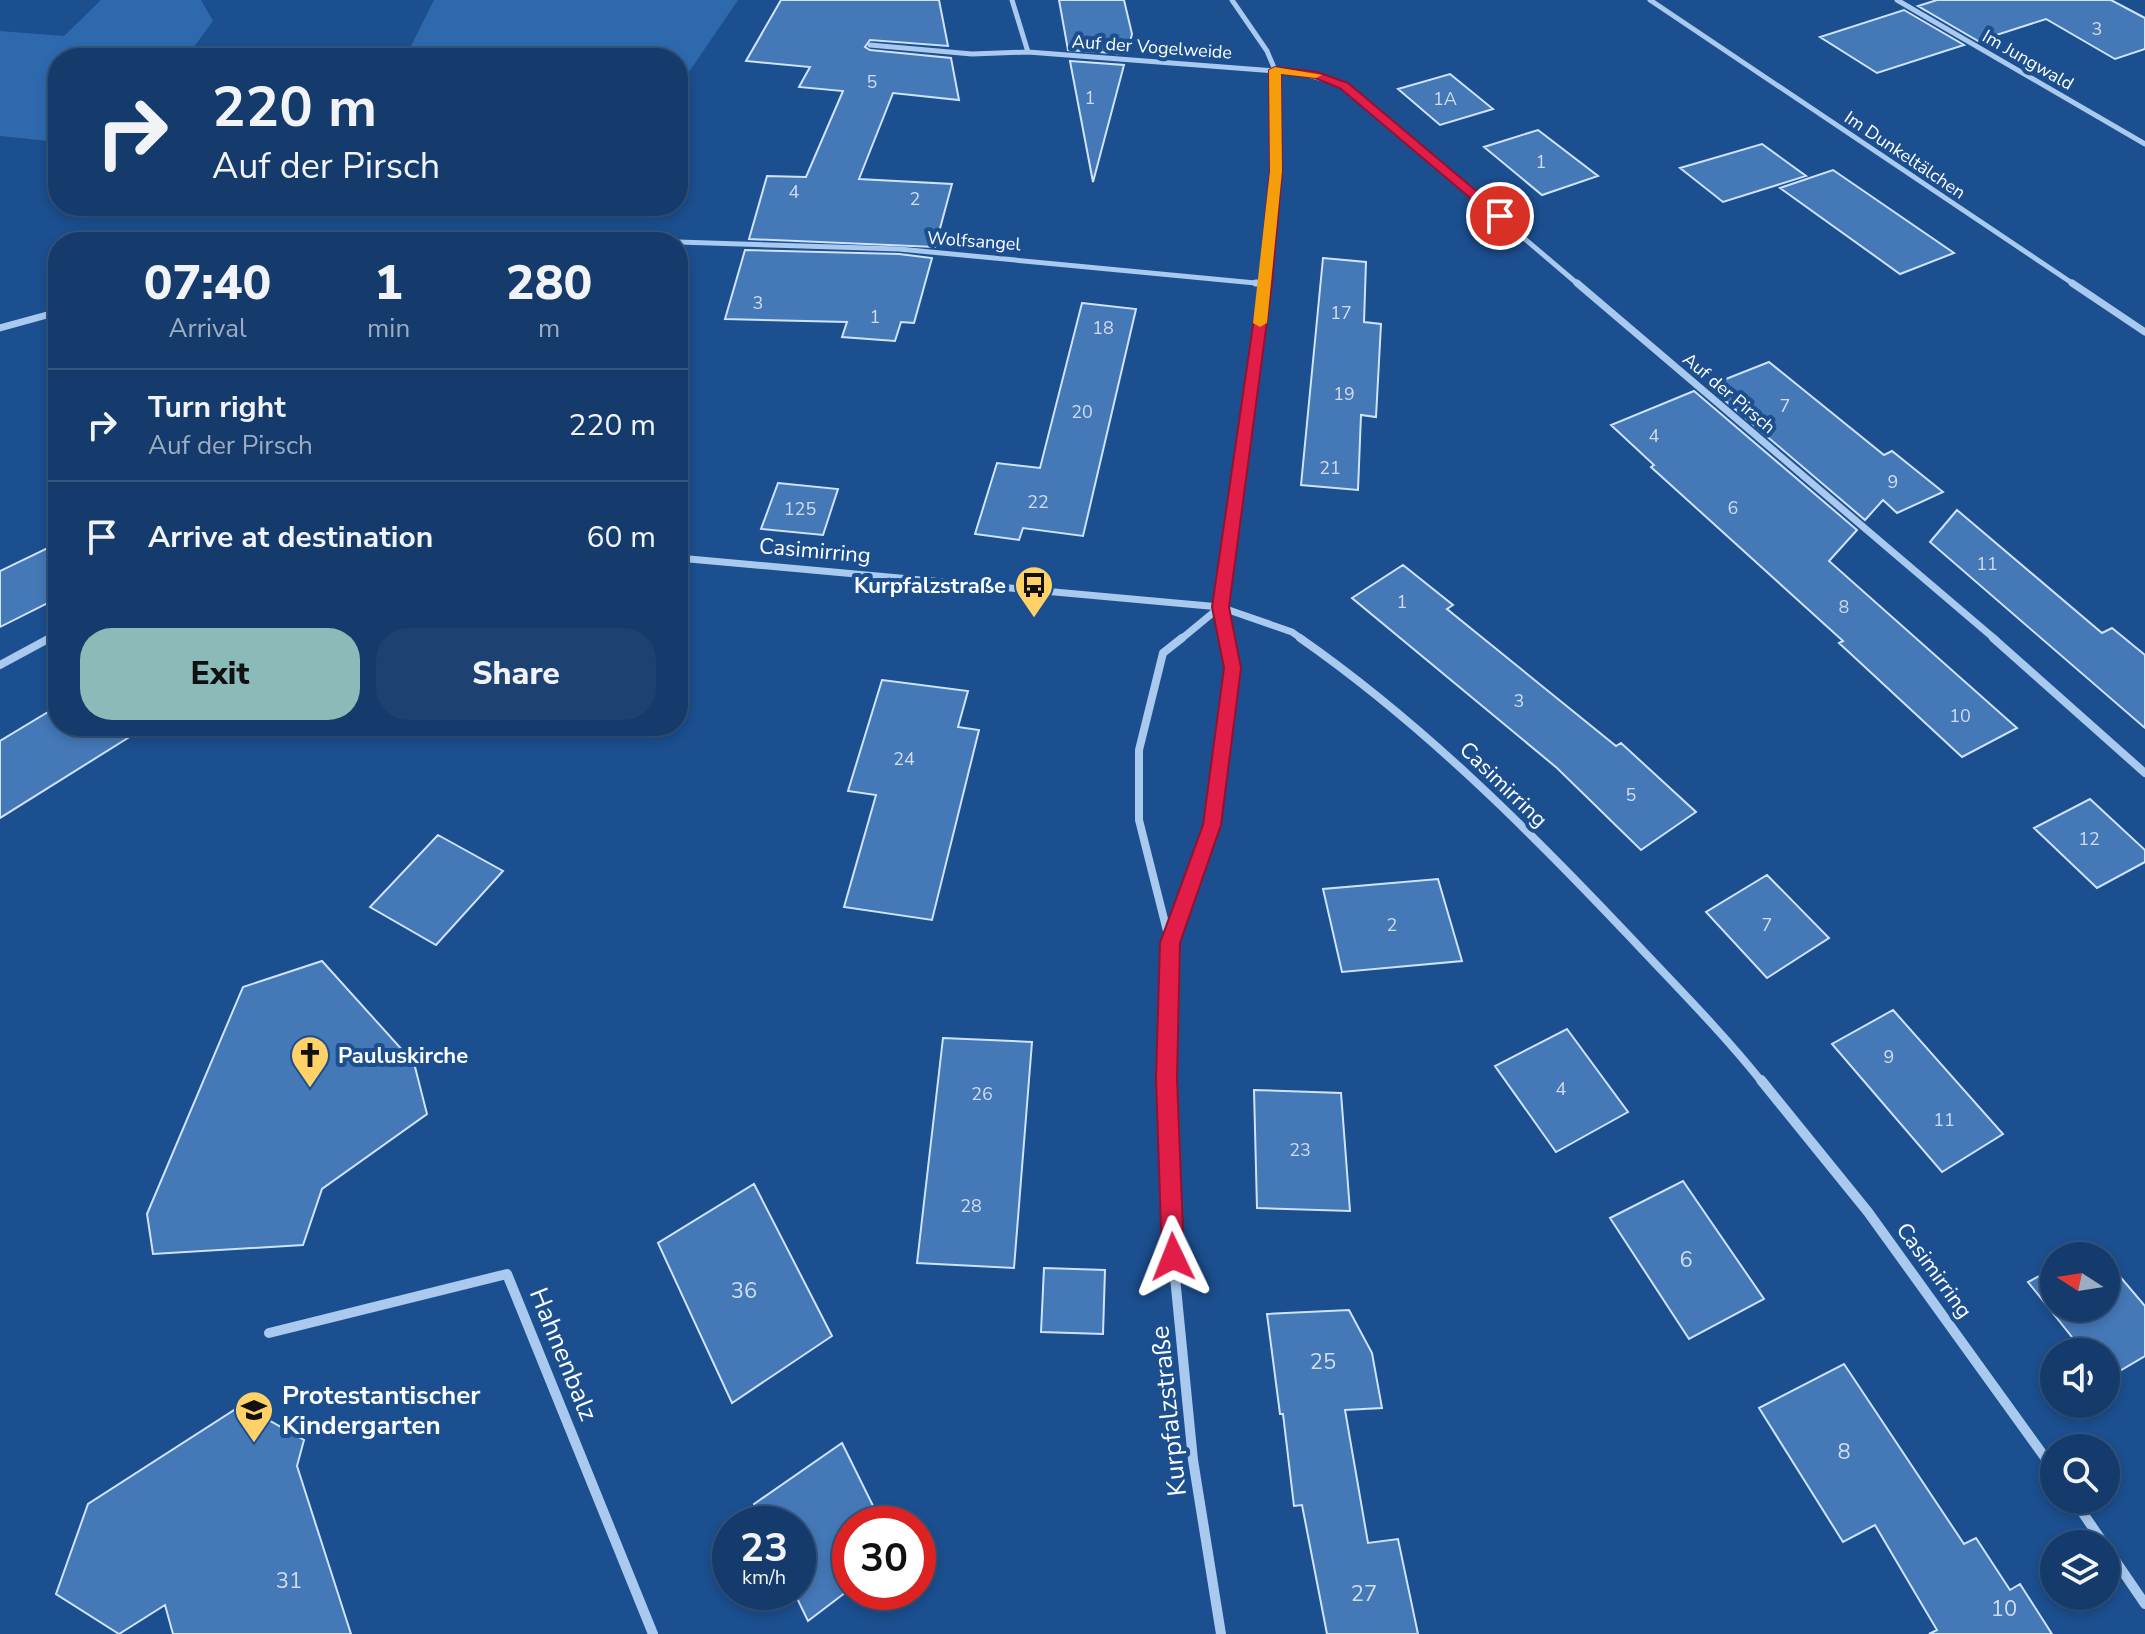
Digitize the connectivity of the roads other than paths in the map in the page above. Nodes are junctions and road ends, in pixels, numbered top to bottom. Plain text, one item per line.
1 (1012, 0) edge
2 (1232, 0) edge
3 (1650, 0) edge
4 (1897, 0) edge
5 (870, 45) dead end
6 (1028, 52) junction
7 (1275, 70) junction
8 (2145, 144) edge
9 (688, 242) edge
10 (1266, 284) junction
11 (48, 315) edge
12 (0, 328) edge
13 (2145, 332) edge
14 (688, 559) edge
15 (1220, 607) junction
16 (48, 639) edge
17 (0, 665) edge
18 (2145, 773) edge
19 (1170, 943) junction
20 (269, 1333) dead end
21 (2040, 1451) edge
22 (2120, 1567) edge
23 (2145, 1604) edge
24 (653, 1634) edge
25 (1221, 1634) edge

1 - 6 street
2 - 7 street, Kurpfalzstraße
3 - 13 street, Im Dunkeltälchen
4 - 8 street, Im Jungwald
5 - 6 street, Auf der Vogelweide
6 - 7 street, Auf der Vogelweide
7 - 10 street, Kurpfalzstraße
7 - 18 street, Auf der Pirsch
9 - 10 street, Wolfsangel
10 - 15 street, Kurpfalzstraße
11 - 12 street
14 - 15 street, Casimirring
15 - 19 street, Kurpfalzstraße
15 - 19 street, Kurpfalzstraße
15 - 21 street, Casimirring
16 - 17 street
19 - 25 street, Kurpfalzstraße
20 - 24 street, Hahnenbalz
22 - 23 street

